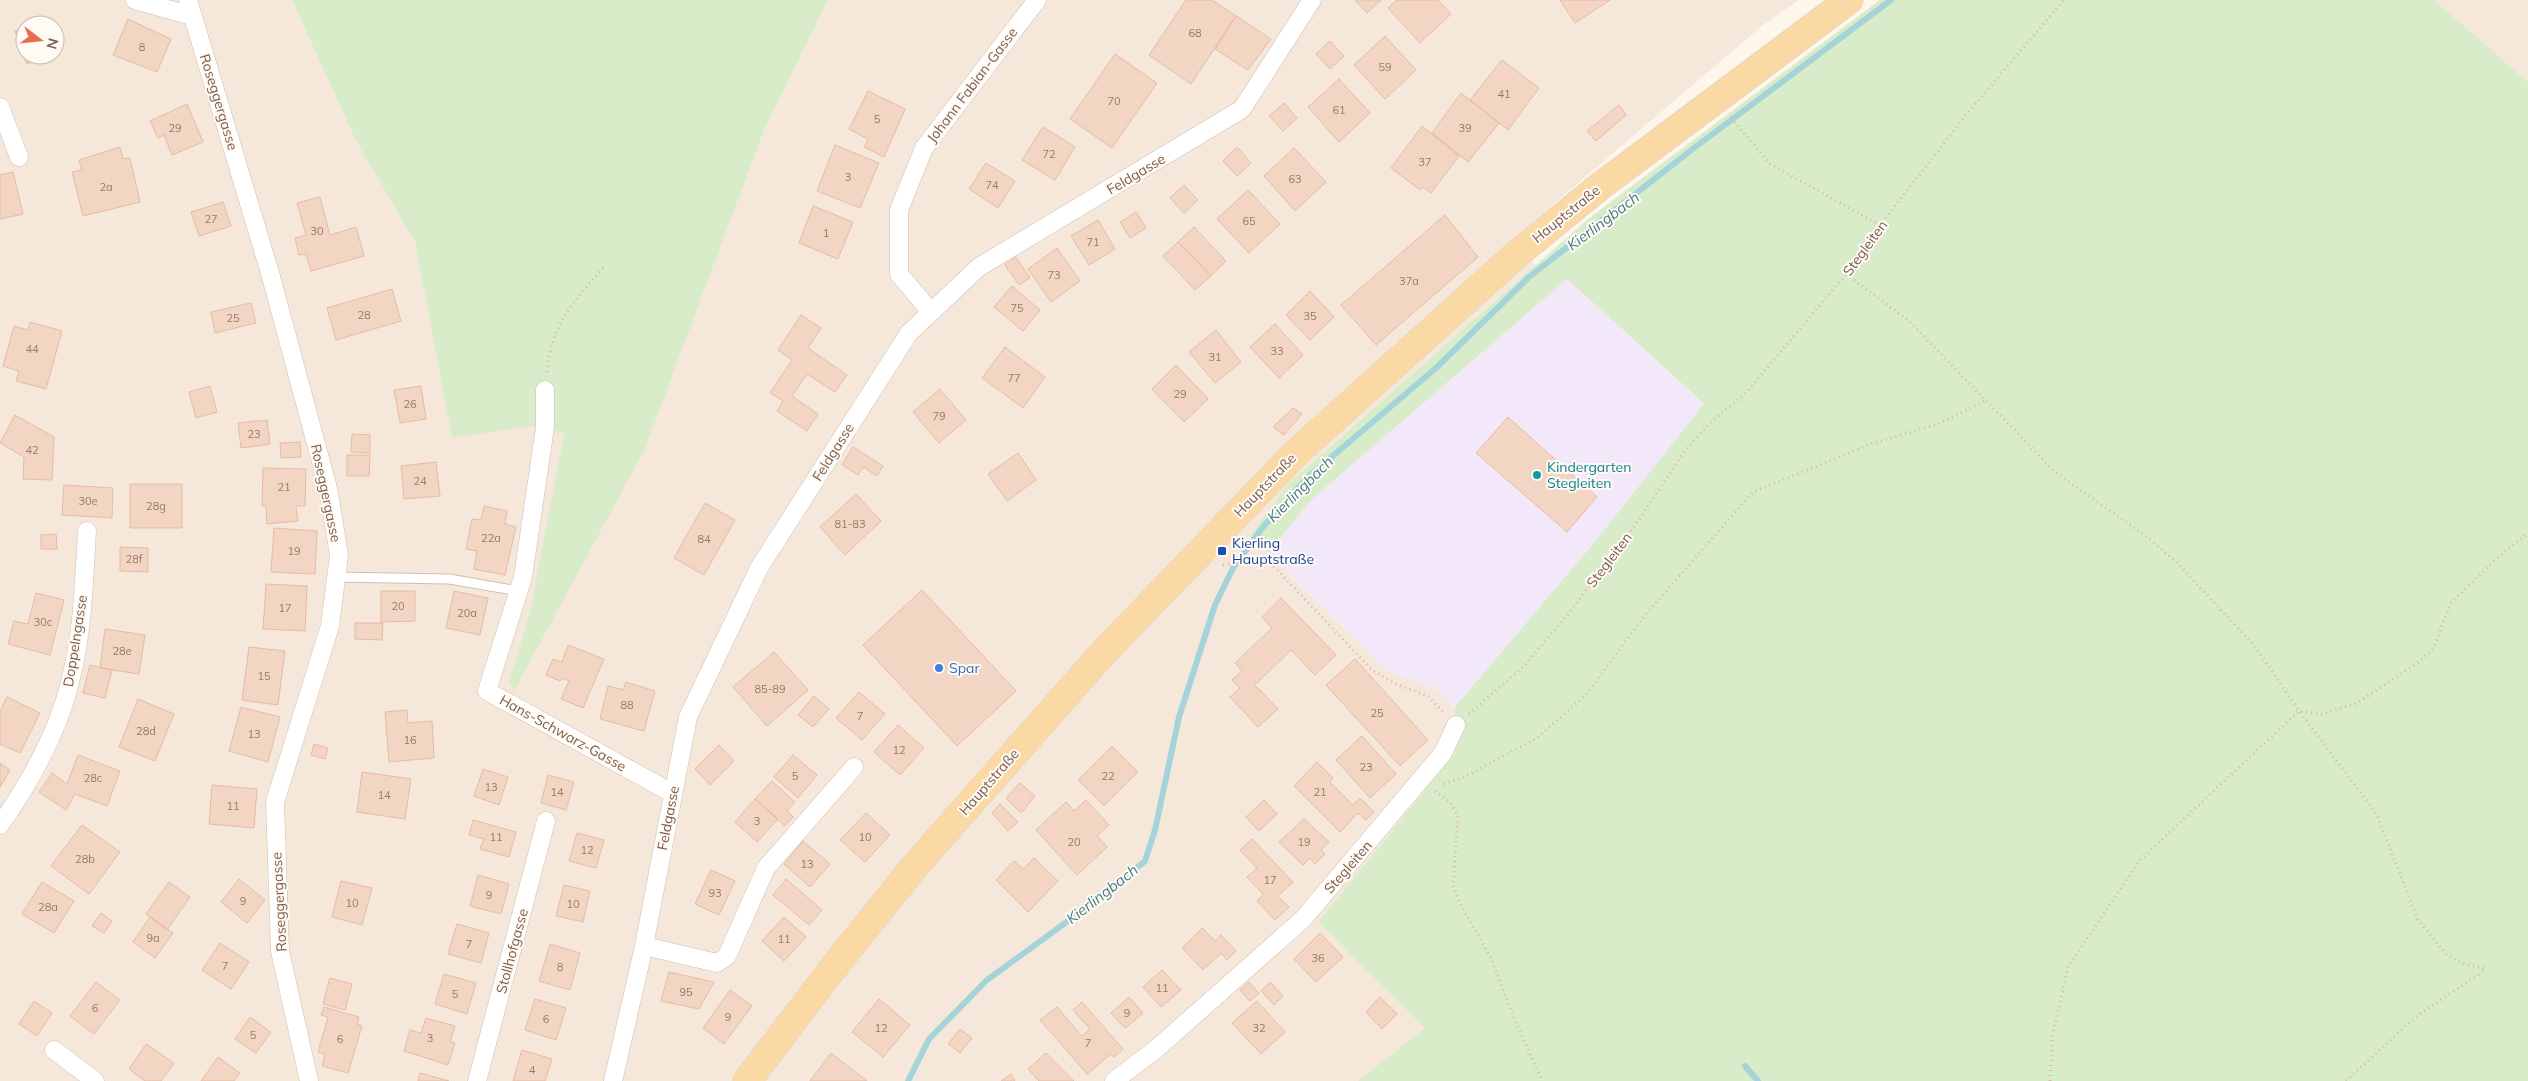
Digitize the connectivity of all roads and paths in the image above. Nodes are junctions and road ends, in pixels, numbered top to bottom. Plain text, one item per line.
1 (135, 0) edge
2 (1037, 0) edge
3 (1312, 0) edge
4 (1849, 0) edge
5 (2064, 0) edge
6 (190, 8) edge
7 (0, 107) edge
8 (1737, 128) dead end
9 (19, 157) dead end
10 (1880, 226) junction
11 (605, 266) dead end
12 (1846, 274) junction
13 (930, 311) junction
14 (545, 390) joint
15 (1987, 400) junction
16 (87, 531) dead end
17 (2528, 533) edge
18 (1221, 565) dead end
19 (336, 577) junction
20 (518, 591) junction
21 (2299, 711) junction
22 (1456, 725) junction
23 (854, 767) dead end
24 (1431, 789) dead end
25 (672, 793) junction
26 (1450, 802) dead end
27 (546, 820) dead end
28 (0, 825) edge
29 (644, 946) junction
30 (54, 1050) dead end
31 (95, 1081) edge
32 (309, 1081) edge
33 (477, 1081) edge
34 (613, 1081) edge
35 (747, 1081) edge
36 (1114, 1081) edge
37 (1542, 1081) edge
38 (2050, 1081) edge
39 (2346, 1081) edge

1 - 6 street
2 - 13 street, Johann Fabian-Gasse
3 - 13 street, Feldgasse
4 - 35 main road, Hauptstraße
5 - 10 path, Stegleiten
6 - 19 street, Roseggergasse
7 - 9 street
8 - 10 path
10 - 12 path, Stegleiten
11 - 14 path
12 - 15 path
12 - 22 path, Stegleiten
13 - 25 street, Feldgasse
14 - 20 street, Hans-Schwarz-Gasse
15 - 21 path
15 - 24 path
16 - 28 street, Doppelngasse
17 - 21 path
18 - 22 path
19 - 20 lane
19 - 32 street, Roseggergasse
20 - 25 street, Hans-Schwarz-Gasse
21 - 38 path
21 - 39 path
22 - 36 street, Stegleiten
23 - 29 street
25 - 29 street, Feldgasse
26 - 37 path
27 - 33 street, Stollhofgasse
29 - 34 street, Feldgasse
30 - 31 street

